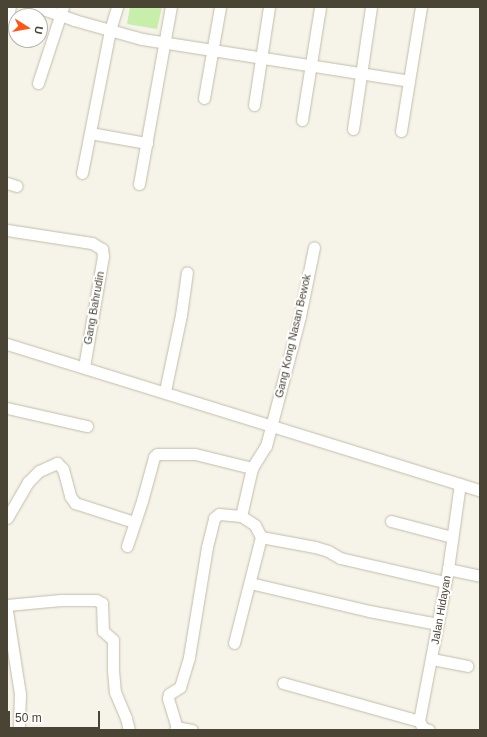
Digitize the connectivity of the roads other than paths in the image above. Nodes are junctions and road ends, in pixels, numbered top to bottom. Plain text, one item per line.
1 (10, 7) edge
2 (37, 7) edge
3 (117, 7) edge
4 (171, 7) edge
5 (220, 7) edge
6 (269, 7) edge
7 (320, 7) edge
8 (371, 7) edge
9 (421, 7) edge
10 (62, 11) edge
11 (7, 18) edge
12 (110, 30) junction
13 (166, 42) junction
14 (212, 50) junction
15 (261, 58) junction
16 (311, 66) junction
17 (361, 73) junction
18 (409, 81) junction
19 (38, 83) dead end
20 (204, 98) dead end
21 (254, 106) dead end
22 (302, 120) dead end
23 (353, 129) dead end
24 (401, 131) dead end
25 (90, 133) junction
26 (148, 143) junction
27 (82, 172) dead end
28 (139, 184) dead end
29 (7, 230) edge
30 (314, 247) dead end
31 (187, 272) dead end
32 (7, 344) edge
33 (84, 367) junction
34 (165, 391) junction
35 (7, 408) edge
36 (272, 424) junction
37 (87, 426) dead end
38 (252, 468) junction
39 (460, 484) junction
40 (480, 490) edge
41 (242, 516) junction
42 (7, 518) edge
43 (391, 521) dead end
44 (134, 522) junction
45 (261, 537) junction
46 (452, 537) junction
47 (126, 546) dead end
48 (448, 569) junction
49 (480, 576) edge
50 (445, 582) junction
51 (250, 583) junction
52 (7, 605) edge
53 (7, 615) edge
54 (438, 624) junction
55 (234, 643) dead end
56 (432, 658) junction
57 (467, 666) dead end
58 (283, 683) dead end
59 (419, 721) junction
60 (176, 729) edge
61 (19, 730) edge
62 (129, 730) edge
63 (192, 730) edge
64 (429, 730) edge

1 - 11 street
2 - 10 street
3 - 12 street
4 - 13 street
5 - 14 street
6 - 15 street
7 - 16 street
8 - 17 street
9 - 18 street
10 - 12 street
10 - 19 street
12 - 13 street
12 - 25 street
13 - 14 street
13 - 26 street
14 - 15 street
14 - 20 street
15 - 16 street
15 - 21 street
16 - 17 street
16 - 22 street
17 - 18 street
17 - 23 street
18 - 24 street
25 - 26 street
25 - 27 street
26 - 28 street
29 - 33 street, Gang Bahrudin
30 - 36 street, Gang Kong Nasan Bewok
31 - 34 street
32 - 33 street
33 - 34 street
34 - 36 street
35 - 37 street
36 - 38 street, Gang Kong Nasan Bewok
36 - 39 street
38 - 41 street
38 - 44 street
39 - 40 street
39 - 46 street, Jalan Hidayan
41 - 45 street
41 - 60 street
42 - 44 street
43 - 46 street
44 - 47 street
45 - 50 street
45 - 51 street
46 - 48 street, Jalan Hidayan
48 - 49 street
48 - 50 street, Jalan Hidayan
50 - 54 street, Jalan Hidayan
51 - 54 street
51 - 55 street
52 - 62 street
53 - 61 street
54 - 56 street, Jalan Hidayan
56 - 57 street
56 - 59 street, Jalan Hidayan
58 - 59 street
59 - 64 street
60 - 63 street

